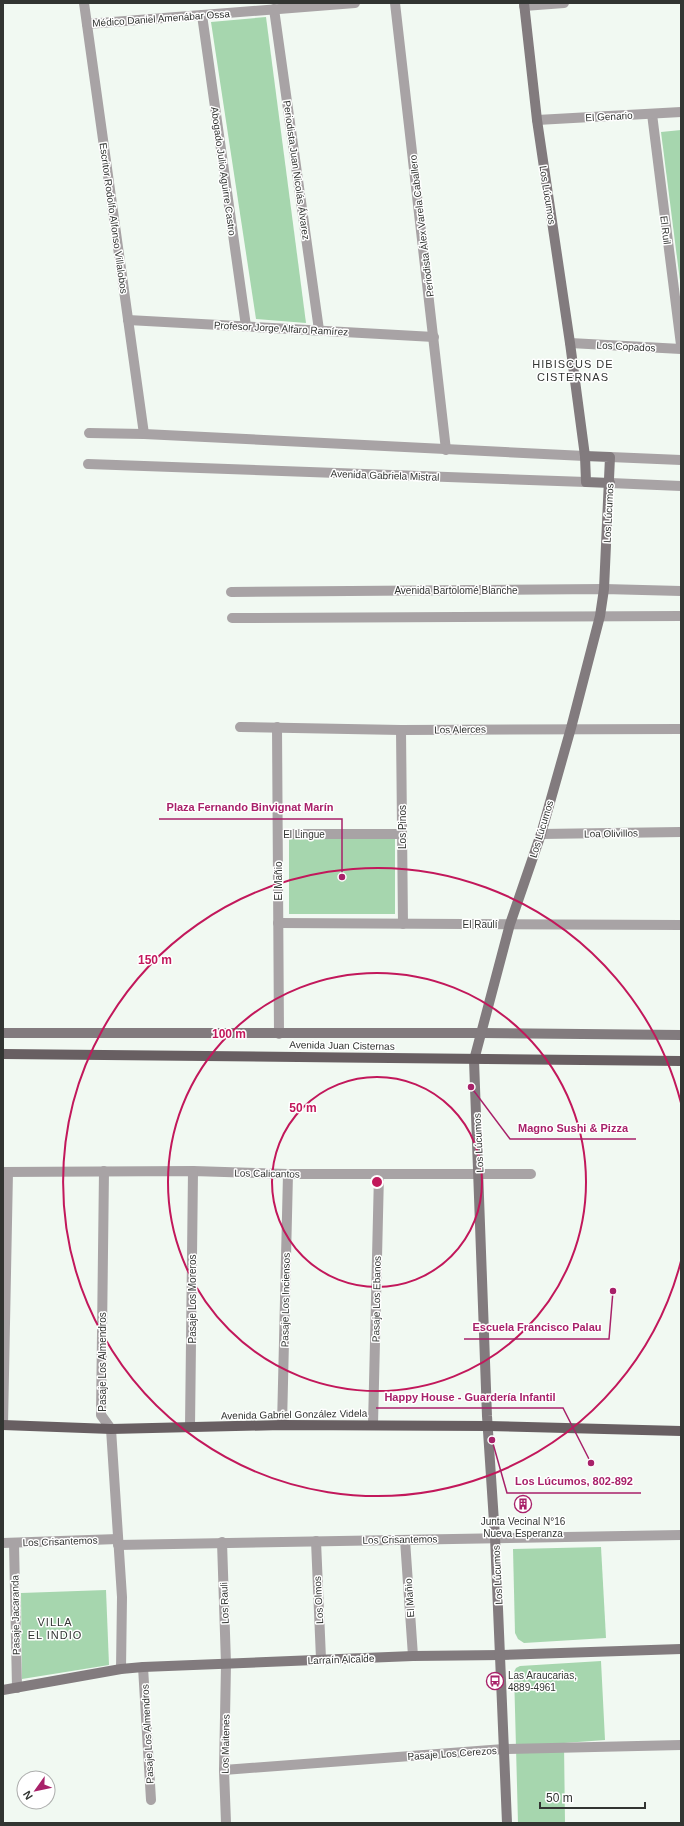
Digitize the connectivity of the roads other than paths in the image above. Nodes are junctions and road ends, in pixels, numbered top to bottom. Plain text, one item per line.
1 (84, 3) edge
2 (355, 3) edge
3 (395, 3) edge
4 (564, 3) edge
5 (524, 4) edge
6 (274, 9) junction
7 (202, 15) junction
8 (87, 24) junction
9 (681, 112) edge
10 (652, 114) junction
11 (537, 120) junction
12 (128, 320) junction
13 (246, 326) junction
14 (319, 330) junction
15 (434, 337) junction
16 (570, 343) junction
17 (681, 345) edge
18 (681, 349) edge
19 (90, 433) dead end
20 (144, 434) junction
21 (446, 450) junction
22 (585, 456) junction
23 (610, 457) junction
24 (681, 460) edge
25 (88, 464) dead end
26 (586, 482) junction
27 (610, 483) junction
28 (681, 486) edge
29 (604, 589) junction
30 (681, 591) edge
31 (231, 592) dead end
32 (600, 616) junction
33 (681, 616) edge
34 (232, 618) dead end
35 (240, 727) dead end
36 (277, 727) junction
37 (571, 728) junction
38 (681, 729) edge
39 (401, 730) junction
40 (681, 832) edge
41 (278, 834) junction
42 (402, 834) junction
43 (541, 834) junction
44 (278, 923) junction
45 (403, 924) junction
46 (510, 924) junction
47 (681, 925) edge
48 (3, 1033) edge
49 (482, 1033) junction
50 (279, 1034) junction
51 (681, 1035) edge
52 (3, 1054) edge
53 (474, 1060) junction
54 (681, 1060) edge
55 (104, 1171) junction
56 (193, 1171) junction
57 (6, 1172) edge
58 (479, 1173) junction
59 (288, 1174) junction
60 (379, 1174) junction
61 (531, 1174) dead end
62 (3, 1424) edge
63 (282, 1425) junction
64 (373, 1425) junction
65 (190, 1426) junction
66 (488, 1426) junction
67 (111, 1428) junction
68 (681, 1431) edge
69 (681, 1535) edge
70 (495, 1537) junction
71 (405, 1540) junction
72 (316, 1541) junction
73 (118, 1542) junction
74 (222, 1542) junction
75 (3, 1543) edge
76 (14, 1543) junction
77 (681, 1649) edge
78 (501, 1655) junction
79 (413, 1656) junction
80 (321, 1659) junction
81 (226, 1664) junction
82 (144, 1667) junction
83 (121, 1669) junction
84 (17, 1688) junction
85 (3, 1690) edge
86 (681, 1745) edge
87 (504, 1749) junction
88 (224, 1770) junction
89 (151, 1800) dead end
90 (226, 1823) edge
91 (507, 1823) edge

1 - 8 street, Escritor Rodolfo Alfonso Villalobos
2 - 6 street, Médico Daniel Amenábar Ossa
3 - 15 street, Periodista Álex Varela Caballero
4 - 5 street
5 - 11 street, Los Lúcumos
6 - 7 street, Médico Daniel Amenábar Ossa
6 - 14 street, Periodista Juan Nicolás Álvarez
7 - 8 street, Médico Daniel Amenábar Ossa
7 - 13 street, Abogado Julio Aguirre Castro
8 - 12 street, Escritor Rodolfo Alfonso Villalobos
9 - 10 street, El Genario
10 - 11 street, El Genario
10 - 17 street, El Ruil
11 - 16 street, Los Lúcumos
12 - 13 street, Profesor Jorge Alfaro Ramírez
12 - 20 street, Escritor Rodolfo Alfonso Villalobos
13 - 14 street, Profesor Jorge Alfaro Ramírez
14 - 15 street, Profesor Jorge Alfaro Ramírez
15 - 21 street, Periodista Álex Varela Caballero
16 - 18 street, Los Copados
16 - 22 street, Los Lúcumos
19 - 20 street
20 - 21 street
21 - 22 street
22 - 23 street
22 - 26 street, Los Lúcumos
23 - 24 street
23 - 27 street, Los Lúcumos
25 - 26 street, Avenida Gabriela Mistral
26 - 27 street, Avenida Gabriela Mistral
27 - 28 street, Avenida Gabriela Mistral
27 - 29 street, Los Lúcumos
29 - 30 street, Avenida Bartolomé Blanche
29 - 31 street, Avenida Bartolomé Blanche
29 - 32 street, Los Lúcumos
32 - 33 street
32 - 34 street
32 - 37 street, Los Lúcumos
35 - 36 street, Los Alerces
36 - 39 street, Los Alerces
36 - 41 street, El Mañio
37 - 38 street, Los Alerces
37 - 39 street, Los Alerces
37 - 43 street, Los Lúcumos
39 - 42 street, Los Pinos
40 - 43 street, Loa Olivillos
41 - 42 street, El Lingue
41 - 44 street, El Mañio
42 - 45 street, Los Pinos
43 - 46 street, Los Lúcumos
44 - 45 street, El Raulí
44 - 50 street, El Mañio
45 - 46 street, El Raulí
46 - 47 street, El Raulí
46 - 49 street, Los Lúcumos
48 - 50 street, Avenida Juan Cisternas
49 - 50 street, Avenida Juan Cisternas
49 - 51 street, Avenida Juan Cisternas
49 - 53 street, Los Lúcumos
52 - 53 main road, Avenida Juan Cisternas
53 - 54 main road, Avenida Juan Cisternas
53 - 58 street, Los Lúcumos
55 - 56 street, Los Calicantos
55 - 57 street, Los Calicantos
55 - 67 street, Pasaje Los Almendros
56 - 59 street, Los Calicantos
56 - 65 street, Pasaje Los Moreros
57 - 62 street
58 - 60 street, Los Calicantos
58 - 61 street, Los Calicantos
58 - 66 street, Los Lúcumos
59 - 60 street, Los Calicantos
59 - 63 street, Pasaje Los Inciensos
60 - 64 street, Pasaje Los Ebanos
62 - 67 main road, Avenida Gabriel González Videla
63 - 64 main road, Avenida Gabriel González Videla
63 - 65 main road, Avenida Gabriel González Videla
64 - 66 main road, Avenida Gabriel González Videla
65 - 67 main road, Avenida Gabriel González Videla
66 - 68 main road, Avenida Gabriel González Videla
66 - 70 street, Los Lúcumos
67 - 73 street, Pasaje Los Almendros
69 - 70 street, Los Crisantemos
70 - 71 street, Los Crisantemos
70 - 78 street, Los Lúcumos
71 - 72 street, Los Crisantemos
71 - 79 street, El Mañio
72 - 74 street, Los Crisantemos
72 - 80 street, Los Olmos
73 - 74 street, Los Crisantemos
73 - 76 street, Los Crisantemos
73 - 83 street, Pasaje Los Almendros
74 - 81 street, Los Rauli
75 - 76 street, Los Crisantemos
76 - 84 street, Pasaje Jacaranda
77 - 78 street, Larraín Alcalde
78 - 79 street, Larraín Alcalde
78 - 87 street, Los Lúcumos
79 - 80 street, Larraín Alcalde
80 - 81 street, Larraín Alcalde
81 - 82 street, Larraín Alcalde
81 - 88 street, Los Maitenes
82 - 83 street, Larraín Alcalde
82 - 89 street, Pasaje Los Almendros
83 - 84 street, Larraín Alcalde
84 - 85 street, Larraín Alcalde
86 - 87 street, Pasaje Los Cerezos
87 - 88 street, Pasaje Los Cerezos
87 - 91 street, Los Lúcumos
88 - 90 street, Los Maitenes

